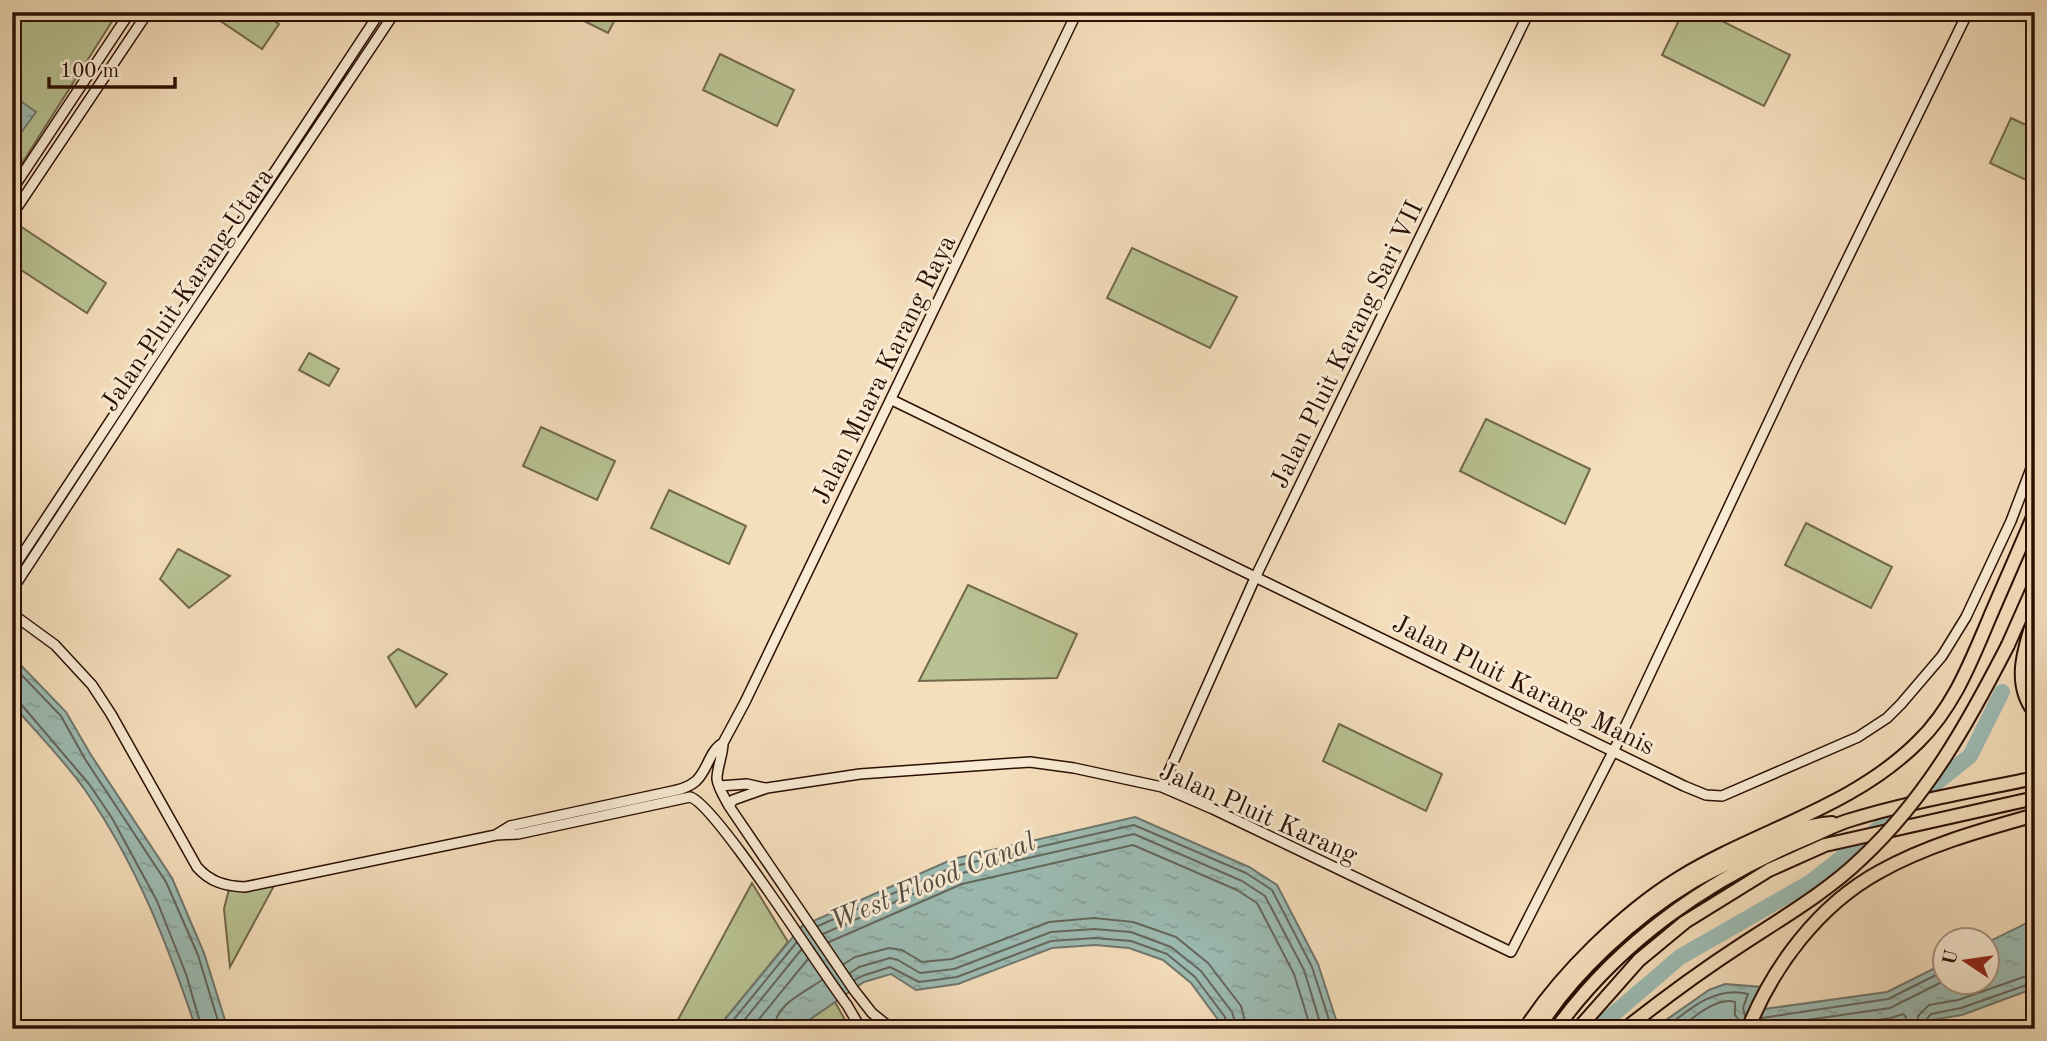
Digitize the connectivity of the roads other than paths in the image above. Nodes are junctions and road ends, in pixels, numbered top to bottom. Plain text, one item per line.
1 (130, 12) edge
2 (148, 12) edge
3 (380, 12) edge
4 (395, 12) edge
5 (1077, 12) edge
6 (1529, 12) edge
7 (1968, 12) edge
8 (12, 190) edge
9 (248, 211) junction
10 (12, 215) edge
11 (258, 218) junction
12 (892, 400) junction
13 (2035, 458) edge
14 (2035, 512) edge
15 (12, 570) edge
16 (1255, 578) junction
17 (2035, 584) edge
18 (12, 590) edge
19 (12, 608) edge
20 (2035, 614) edge
21 (15, 617) edge
22 (2035, 713) edge
23 (723, 743) junction
24 (1613, 751) junction
25 (2035, 778) edge
26 (719, 786) junction
27 (1162, 787) junction
28 (767, 788) junction
29 (2035, 798) edge
30 (729, 806) junction
31 (2035, 815) edge
32 (1842, 823) junction
33 (496, 835) junction
34 (861, 1029) edge
35 (891, 1029) edge
36 (1525, 1029) edge
37 (1538, 1029) edge
38 (1556, 1029) edge
39 (1578, 1029) edge
40 (1625, 1029) edge
41 (1748, 1029) edge

1 - 8 street
2 - 10 street
3 - 9 street, Jalan Pluit Karang Utara
4 - 11 street, Jalan Pluit Karang Utara
5 - 12 street, Jalan Muara Karang Raya
6 - 16 street, Jalan Pluit Karang Sari VII
7 - 24 street
9 - 11 street
9 - 15 street, Jalan Pluit Karang Utara
11 - 18 street, Jalan Pluit Karang Utara
12 - 16 street, Jalan Pluit Karang Manis
12 - 23 street, Jalan Muara Karang Raya
13 - 24 street, Jalan Pluit Karang Manis
14 - 36 highway
16 - 24 street, Jalan Pluit Karang Manis
16 - 27 street, Jalan Pluit Karang Sari VII
17 - 40 highway, bridge
19 - 21 street
20 - 22 highway
21 - 33 street
23 - 26 street, Jalan Muara Karang Raya
23 - 33 street, Jalan Muara Karang Raya
24 - 27 street, Jalan Pluit Karang
25 - 32 highway
26 - 28 street, Jalan Pluit Karang
26 - 30 street
27 - 28 street, Jalan Pluit Karang
28 - 30 street, Jalan Pluit Karang
29 - 39 highway
30 - 35 street
31 - 41 highway
32 - 37 highway
32 - 38 highway
33 - 34 street

